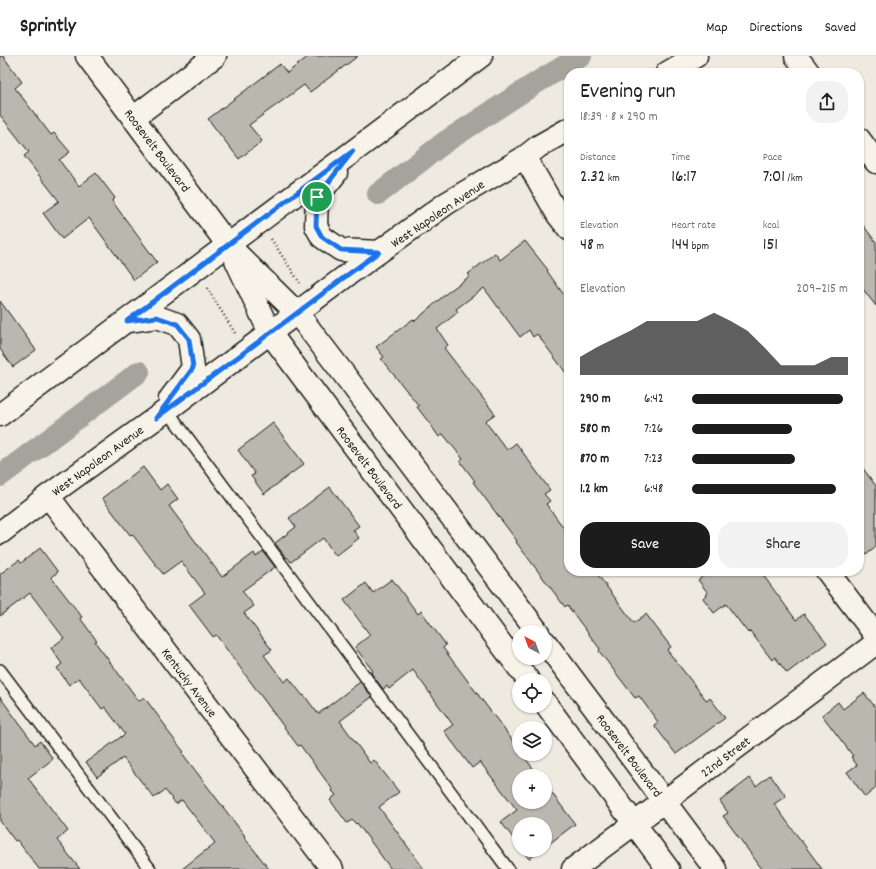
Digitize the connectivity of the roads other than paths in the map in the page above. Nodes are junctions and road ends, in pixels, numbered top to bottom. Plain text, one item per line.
1 (87, 56) edge
2 (215, 56) edge
3 (481, 56) edge
4 (696, 56) edge
5 (796, 56) edge
6 (676, 68) edge
7 (805, 68) edge
8 (133, 118) junction
9 (564, 132) edge
10 (864, 146) edge
11 (353, 151) junction
12 (525, 157) junction
13 (876, 162) edge
14 (564, 223) edge
15 (228, 245) junction
16 (379, 252) junction
17 (297, 313) junction
18 (127, 321) junction
19 (270, 333) junction
20 (162, 414) junction
21 (0, 415) edge
22 (48, 496) junction
23 (0, 533) edge
24 (831, 576) edge
25 (533, 625) edge
26 (876, 636) edge
27 (876, 643) edge
28 (552, 651) edge
29 (0, 670) edge
30 (523, 673) edge
31 (552, 712) edge
32 (665, 801) junction
33 (634, 823) junction
34 (150, 869) edge
35 (332, 869) edge
36 (508, 869) edge
37 (573, 869) edge
38 (668, 869) edge
39 (715, 869) edge

1 - 8 street, Roosevelt Boulevard
2 - 8 street
3 - 11 street
4 - 6 street
5 - 7 street
8 - 15 street, Roosevelt Boulevard
9 - 12 street, West Napoleon Avenue
10 - 13 street
11 - 15 street
11 - 16 street
12 - 14 street
12 - 16 street, West Napoleon Avenue
15 - 17 street, Roosevelt Boulevard
15 - 18 street
15 - 19 street, Roosevelt Boulevard
16 - 17 street, West Napoleon Avenue
17 - 19 street, West Napoleon Avenue
17 - 25 street, Roosevelt Boulevard
18 - 20 street
18 - 21 street
19 - 20 street, West Napoleon Avenue
19 - 30 street, Roosevelt Boulevard
20 - 22 street, West Napoleon Avenue
20 - 36 lane
22 - 23 street, West Napoleon Avenue
22 - 35 street, Kentucky Avenue
24 - 26 street
27 - 32 street, 22nd Street
28 - 32 street, Roosevelt Boulevard
29 - 34 lane
31 - 33 street
32 - 33 street, 22nd Street
32 - 39 street, Roosevelt Boulevard
33 - 37 street, 22nd Street
33 - 38 street

